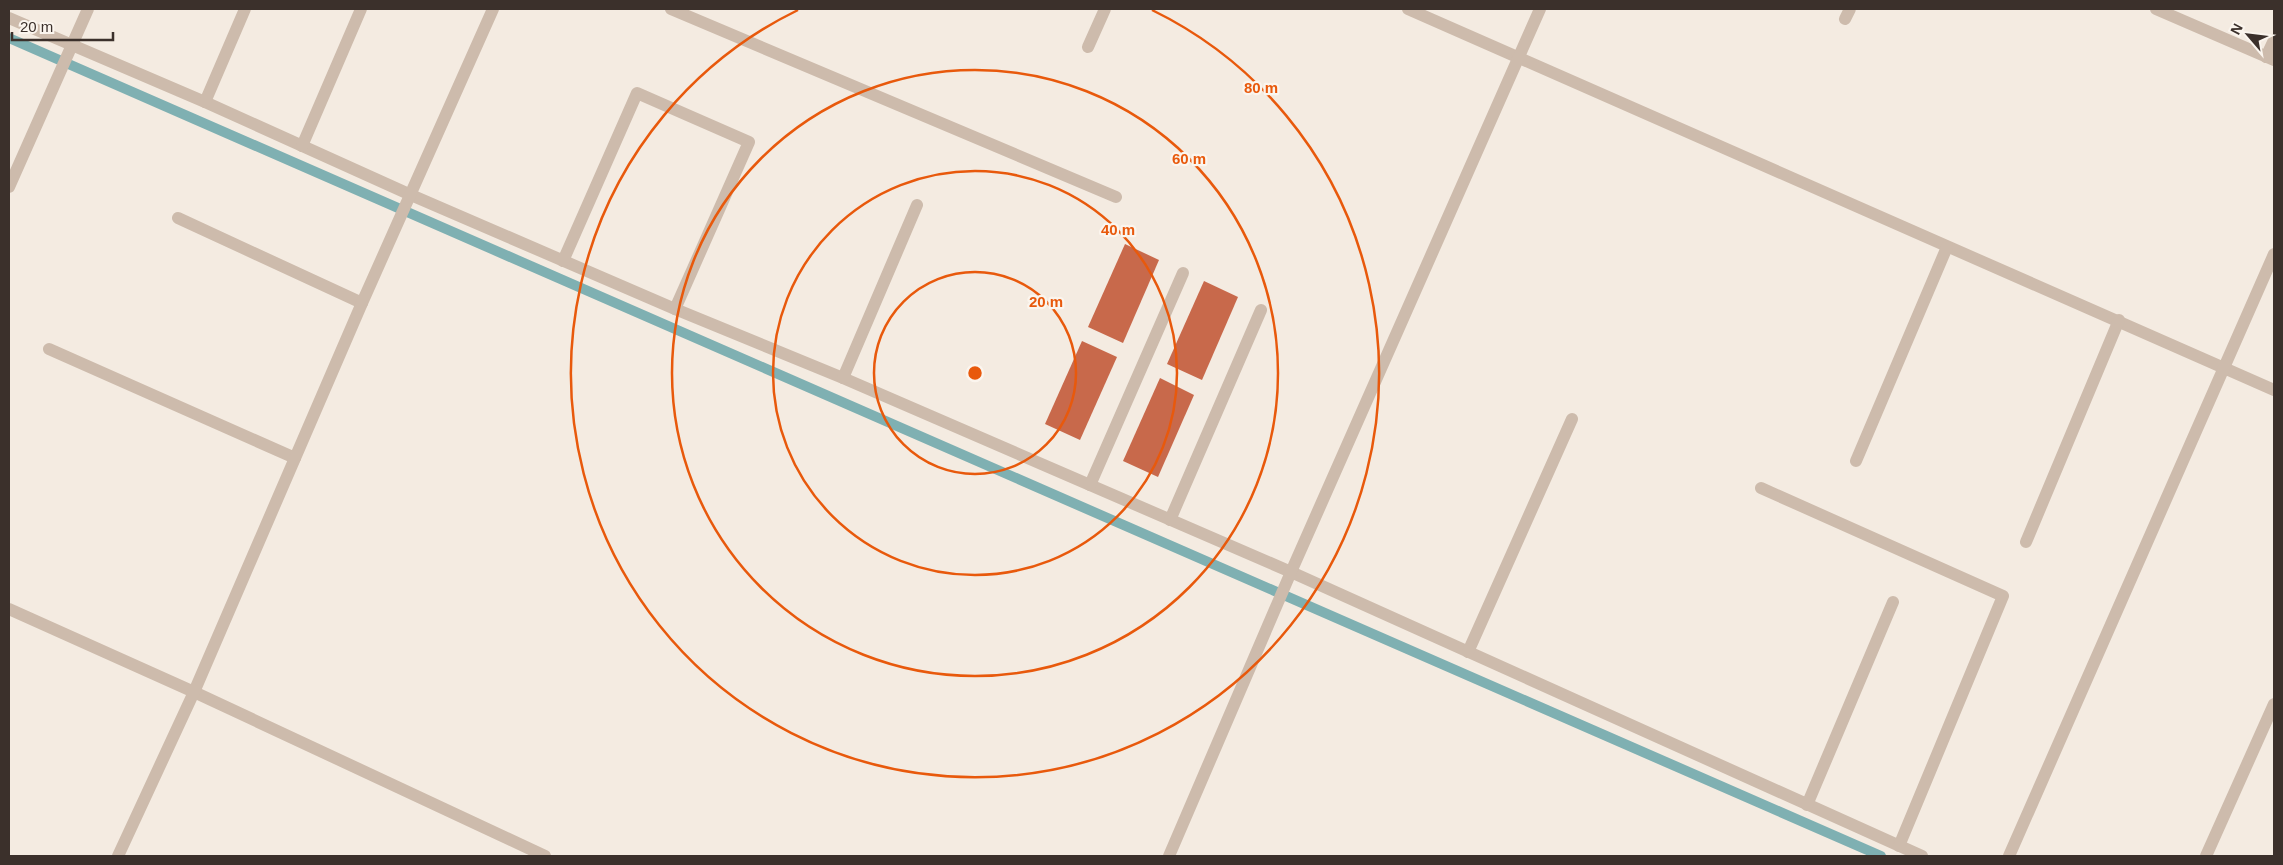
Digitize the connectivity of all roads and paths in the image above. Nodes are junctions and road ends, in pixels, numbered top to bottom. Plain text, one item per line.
1 (88, 9) edge
2 (245, 9) edge
3 (361, 9) edge
4 (493, 9) edge
5 (671, 9) edge
6 (1105, 9) edge
7 (1408, 9) edge
8 (1540, 9) edge
9 (2156, 9) edge
10 (9, 18) edge
11 (2274, 40) edge
12 (72, 44) junction
13 (1088, 47) dead end
14 (1519, 57) junction
15 (2270, 59) edge
16 (205, 102) junction
17 (302, 146) junction
18 (9, 187) edge
19 (411, 195) junction
20 (1116, 197) dead end
21 (917, 205) dead end
22 (178, 218) dead end
23 (1947, 247) junction
24 (2274, 254) edge
25 (563, 261) junction
26 (1183, 273) dead end
27 (362, 303) junction
28 (675, 309) junction
29 (1261, 310) dead end
30 (2119, 320) junction
31 (49, 349) dead end
32 (2225, 368) junction
33 (844, 378) junction
34 (2274, 390) edge
35 (1572, 419) dead end
36 (295, 458) junction
37 (1856, 461) dead end
38 (1090, 485) junction
39 (1761, 488) dead end
40 (1170, 520) junction
41 (2026, 542) dead end
42 (1291, 572) junction
43 (1894, 602) dead end
44 (9, 609) edge
45 (1468, 652) junction
46 (194, 692) junction
47 (2274, 704) edge
48 (1807, 805) junction
49 (1899, 846) junction
50 (118, 856) edge
51 (545, 856) edge
52 (1169, 856) edge
53 (1922, 856) edge
54 (2008, 856) edge
55 (2206, 856) edge

1 - 12 street
2 - 16 street
3 - 17 street
4 - 19 street
5 - 20 street
6 - 13 street
7 - 14 street
8 - 14 street
9 - 15 street
10 - 12 street
11 - 15 street
12 - 16 street
12 - 18 street
14 - 23 street
14 - 42 street
16 - 17 street
17 - 19 street
19 - 25 street
19 - 27 street
21 - 33 street
22 - 27 street
23 - 30 street
23 - 37 street
24 - 32 street
25 - 28 street
25 - 28 street
26 - 38 street
27 - 36 street
28 - 33 street
29 - 40 street
30 - 32 street
30 - 41 street
31 - 36 street
32 - 34 street
32 - 54 street
33 - 38 street
35 - 45 street
36 - 46 street
38 - 40 street
39 - 49 street
40 - 42 street
42 - 45 street
42 - 52 street
43 - 48 street
44 - 46 street
45 - 48 street
46 - 50 street
46 - 51 street
47 - 55 street
48 - 49 street
49 - 53 street

